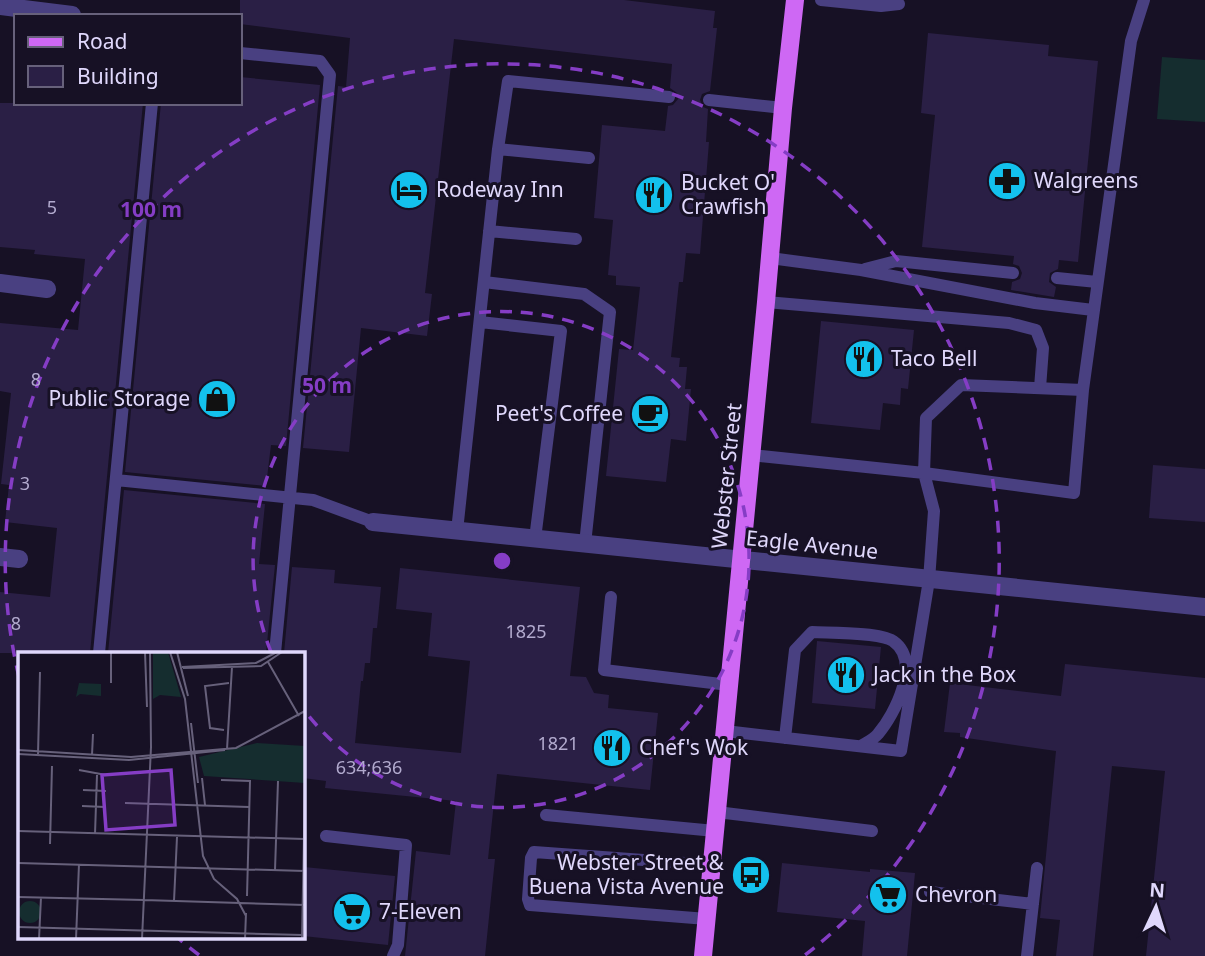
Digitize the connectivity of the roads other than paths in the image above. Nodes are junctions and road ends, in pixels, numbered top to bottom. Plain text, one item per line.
1 (795, 0) edge
2 (821, 0) edge
3 (1144, 0) edge
4 (899, 4) dead end
5 (0, 6) edge
6 (64, 14) edge
7 (242, 53) edge
8 (669, 97) dead end
9 (709, 100) dead end
10 (152, 105) edge
11 (783, 108) junction
12 (498, 149) junction
13 (589, 158) dead end
14 (489, 231) junction
15 (576, 239) dead end
16 (770, 258) junction
17 (861, 270) junction
18 (1013, 273) dead end
19 (1056, 278) dead end
20 (484, 282) junction
21 (1097, 282) junction
22 (0, 283) edge
23 (47, 289) dead end
24 (766, 302) junction
25 (1093, 310) junction
26 (480, 322) junction
27 (1040, 388) junction
28 (1083, 390) junction
29 (751, 454) junction
30 (924, 473) junction
31 (116, 480) junction
32 (291, 497) junction
33 (373, 522) joint
34 (457, 531) junction
35 (535, 539) junction
36 (585, 544) junction
37 (0, 557) edge
38 (19, 559) dead end
39 (741, 561) junction
40 (929, 580) junction
41 (611, 597) dead end
42 (1205, 607) edge
43 (100, 652) edge
44 (275, 652) edge
45 (729, 685) junction
46 (725, 731) junction
47 (785, 738) junction
48 (860, 746) junction
49 (717, 812) junction
50 (546, 815) dead end
51 (715, 831) junction
52 (872, 831) dead end
53 (326, 836) dead end
54 (712, 865) junction
55 (1037, 868) dead end
56 (930, 892) dead end
57 (1033, 904) junction
58 (707, 919) junction
59 (393, 956) edge
60 (703, 956) edge
61 (1027, 956) edge

1 - 11 main road, Webster Street
2 - 4 lane
3 - 21 lane
5 - 6 street
7 - 32 lane
8 - 12 lane
9 - 11 lane
10 - 31 lane
11 - 16 main road, Webster Street
12 - 13 lane
12 - 14 lane
14 - 15 lane
14 - 20 lane
16 - 17 lane
16 - 24 main road, Webster Street
17 - 18 lane
17 - 25 lane
19 - 21 lane
20 - 26 lane
20 - 36 lane
21 - 25 lane
22 - 23 street
24 - 27 lane
24 - 29 main road, Webster Street
25 - 28 lane
26 - 34 lane
26 - 35 lane
27 - 28 lane
27 - 30 lane
28 - 30 lane
29 - 30 lane
29 - 39 main road, Webster Street
30 - 40 lane
31 - 32 lane
31 - 43 lane
32 - 33 lane
32 - 44 lane
33 - 34 street, Eagle Avenue
34 - 35 street, Eagle Avenue
35 - 36 street, Eagle Avenue
36 - 39 street, Eagle Avenue
37 - 38 street
39 - 40 street, Eagle Avenue
39 - 45 main road, Webster Street
40 - 42 street, Eagle Avenue
40 - 48 lane
41 - 45 lane
45 - 46 main road, Webster Street
46 - 47 lane
46 - 49 main road, Webster Street
47 - 48 lane
47 - 48 lane
49 - 51 main road, Webster Street
49 - 52 lane
50 - 51 lane
51 - 54 main road, Webster Street
53 - 59 lane
54 - 58 main road, Webster Street
54 - 58 lane
55 - 57 lane
56 - 57 lane
57 - 61 lane
58 - 60 main road, Webster Street

